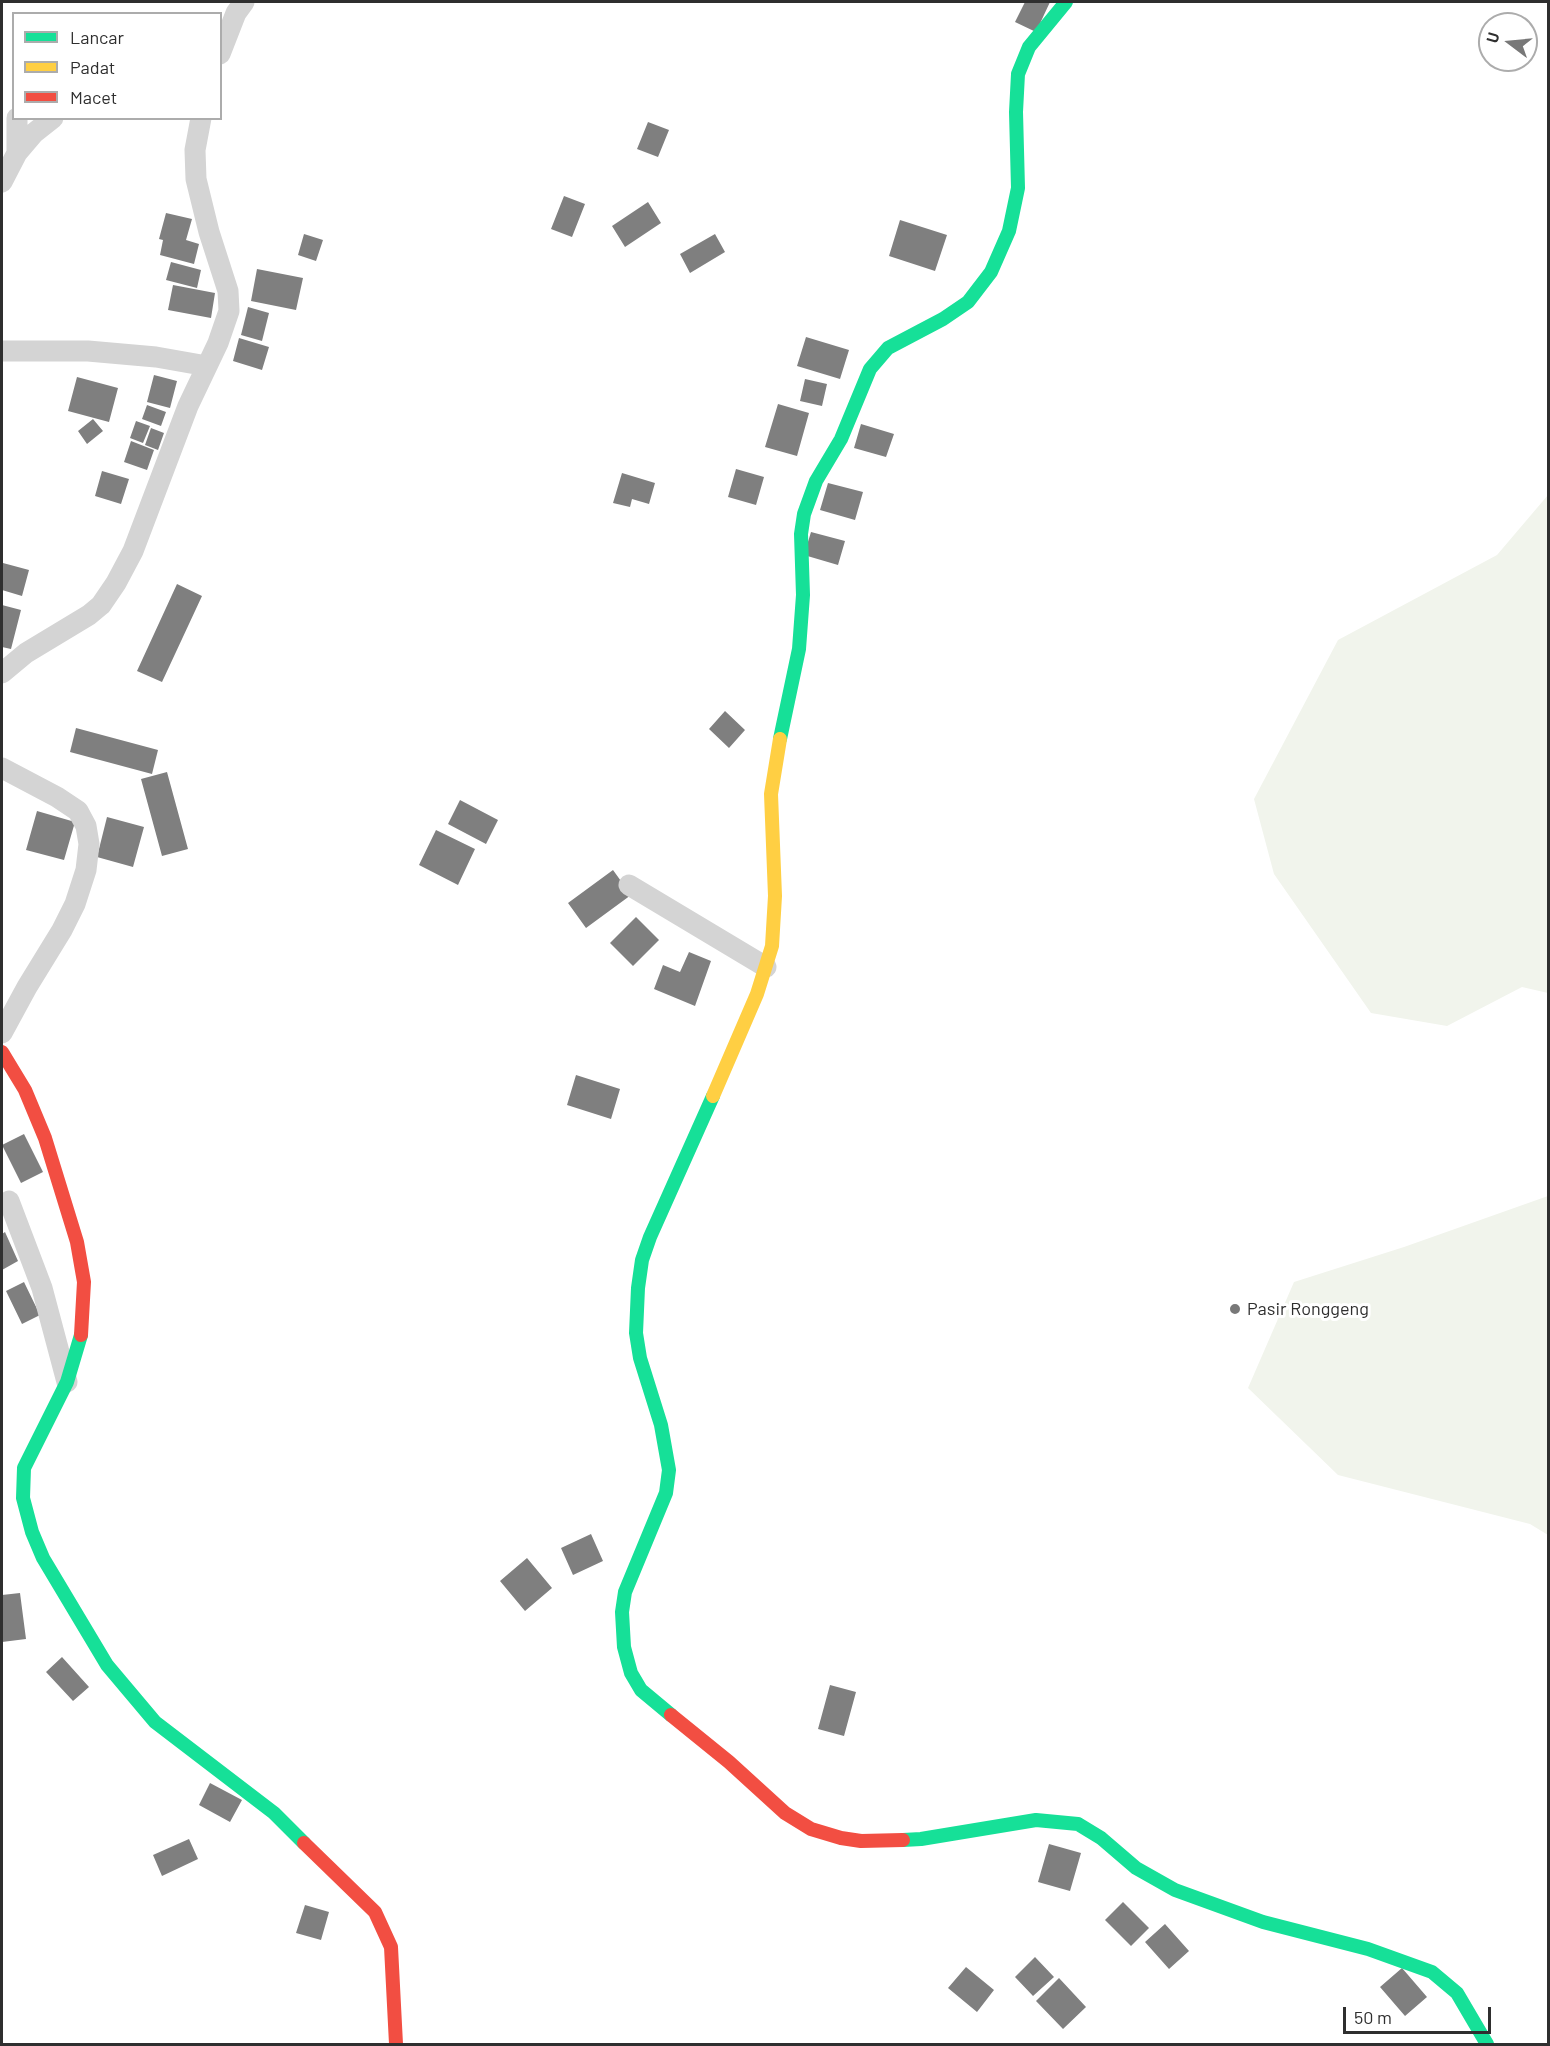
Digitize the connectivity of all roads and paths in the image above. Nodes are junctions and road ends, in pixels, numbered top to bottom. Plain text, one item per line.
1 (244, 2) edge
2 (1066, 2) edge
3 (222, 49) edge
4 (17, 120) edge
5 (50, 120) edge
6 (201, 120) edge
7 (16, 153) junction
8 (2, 182) edge
9 (2, 351) edge
10 (207, 366) junction
11 (2, 673) edge
12 (2, 768) edge
13 (629, 885) dead end
14 (766, 967) junction
15 (2, 1033) edge
16 (2, 1052) edge
17 (9, 1201) dead end
18 (67, 1382) junction
19 (396, 2044) edge
20 (1487, 2044) edge

1 - 3 street
2 - 14 street
4 - 7 street
5 - 7 street
6 - 10 street
7 - 8 street
9 - 10 street
10 - 11 street
12 - 15 street
13 - 14 street
14 - 20 street
16 - 18 street
17 - 18 street
18 - 19 street

